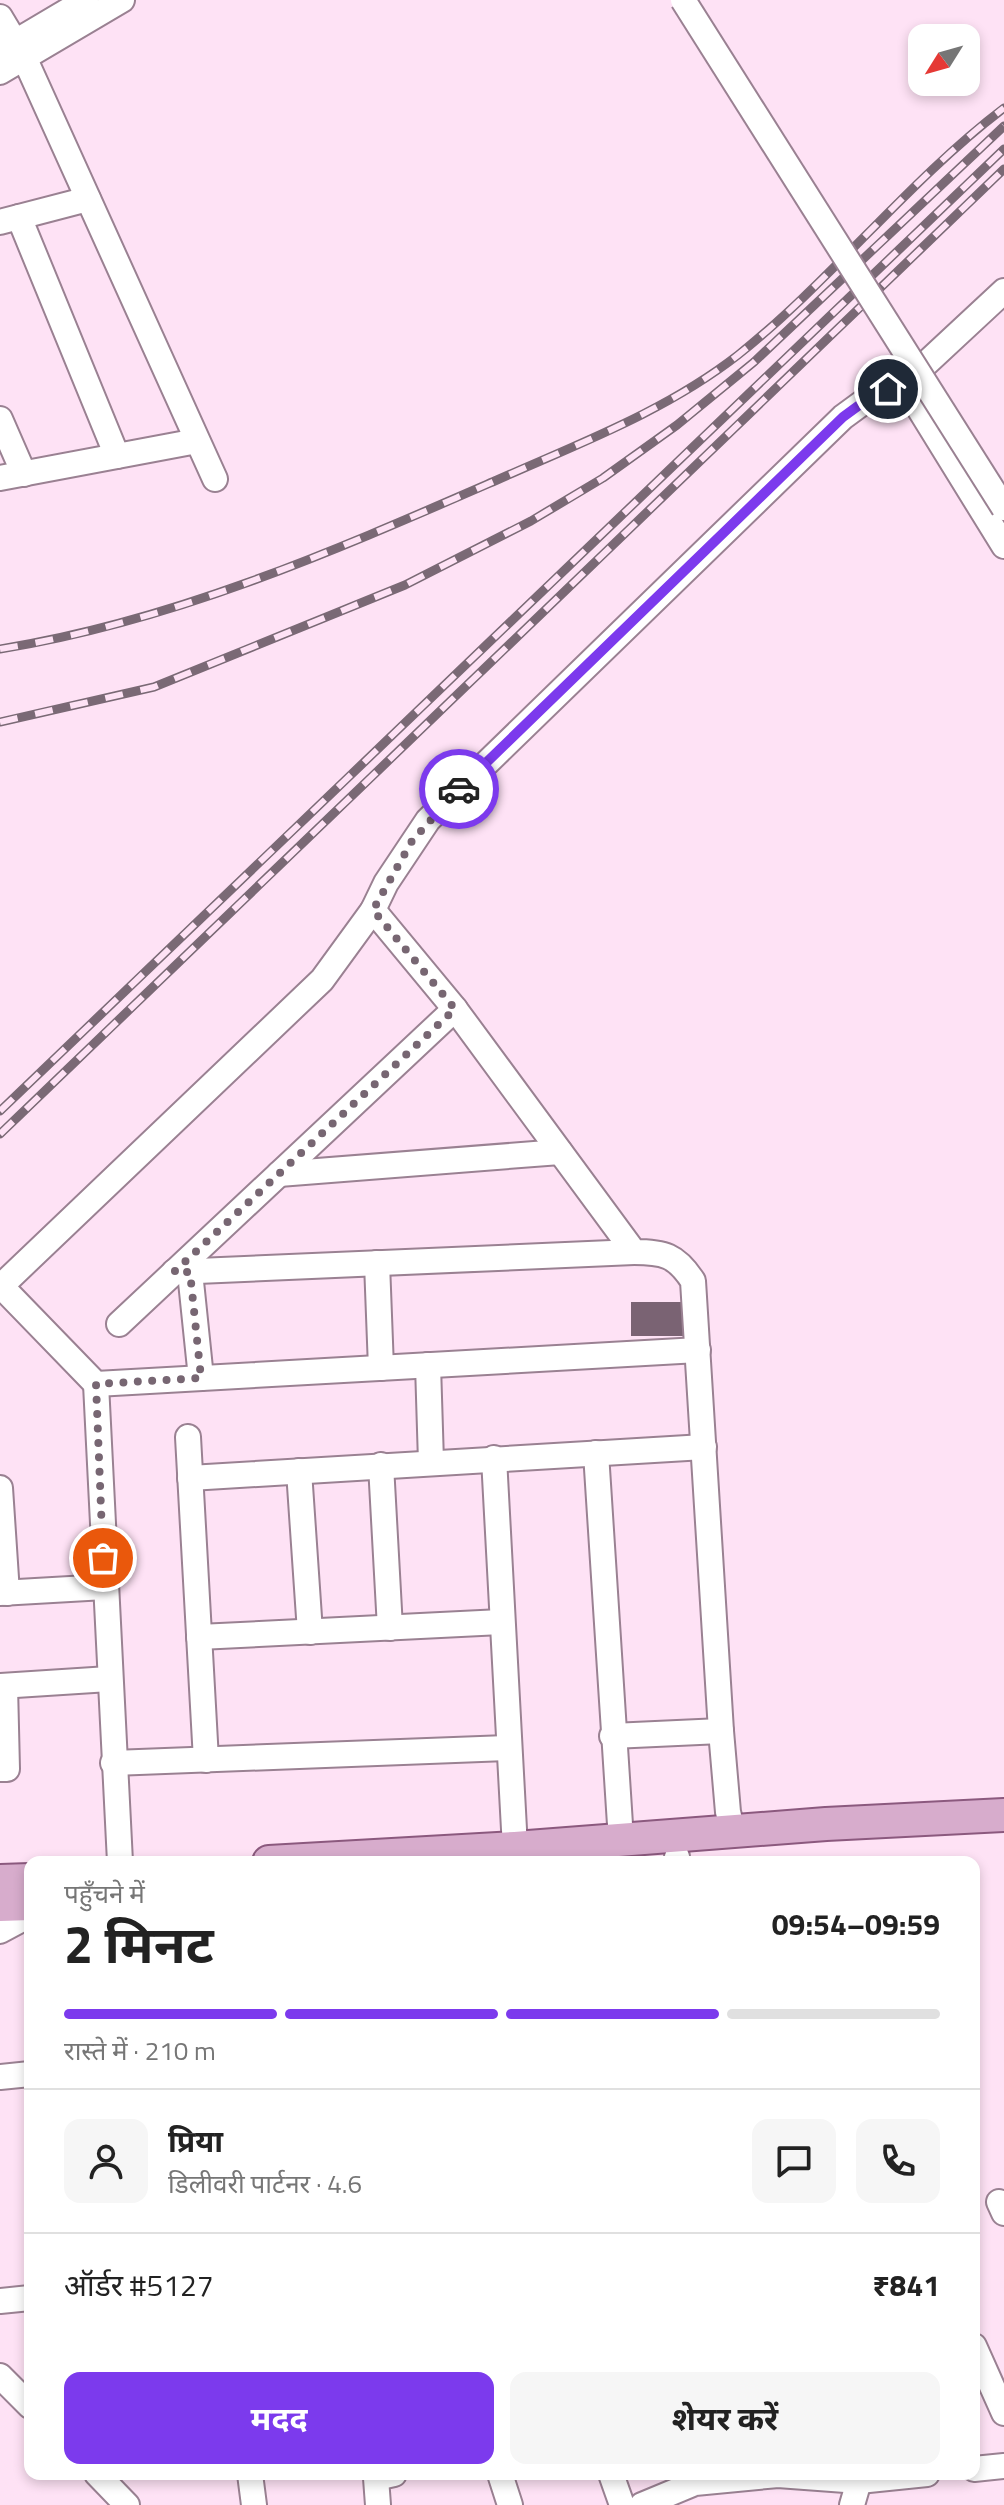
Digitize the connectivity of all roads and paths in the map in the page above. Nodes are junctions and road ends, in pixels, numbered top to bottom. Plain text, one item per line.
1 (86, 0) edge
2 (122, 0) edge
3 (683, 0) edge
4 (2, 12) edge
5 (14, 50) edge
6 (0, 72) edge
7 (88, 199) junction
8 (10, 220) edge
9 (1004, 291) edge
10 (904, 384) junction
11 (0, 419) edge
12 (197, 441) junction
13 (117, 456) junction
14 (12, 476) edge
15 (215, 479) dead end
16 (1004, 508) edge
17 (1004, 546) edge
18 (373, 910) junction
19 (455, 1009) junction
20 (560, 1152) junction
21 (279, 1174) junction
22 (634, 1252) junction
23 (377, 1263) junction
24 (182, 1272) junction
25 (0, 1287) edge
26 (119, 1324) dead end
27 (698, 1350) junction
28 (428, 1365) junction
29 (381, 1368) junction
30 (201, 1378) junction
31 (96, 1384) junction
32 (188, 1437) dead end
33 (704, 1447) junction
34 (596, 1453) junction
35 (494, 1458) junction
36 (431, 1462) junction
37 (381, 1465) junction
38 (299, 1471) junction
39 (190, 1478) junction
40 (0, 1488) edge
41 (105, 1587) junction
42 (3, 1593) edge
43 (501, 1622) junction
44 (390, 1628) junction
45 (310, 1632) junction
46 (199, 1637) junction
47 (109, 1679) junction
48 (3, 1686) edge
49 (721, 1731) junction
50 (612, 1736) junction
51 (507, 1748) junction
52 (206, 1760) junction
53 (113, 1763) junction
54 (0, 1769) edge
55 (1004, 1815) edge
56 (733, 1831) junction
57 (1004, 1836) edge
58 (614, 1851) edge
59 (525, 1852) edge
60 (120, 1856) edge
61 (423, 1856) edge
62 (649, 1856) edge
63 (714, 1856) edge
64 (24, 1880) edge
65 (0, 1881) edge
66 (24, 1904) edge
67 (0, 1905) edge
68 (24, 1918) edge
69 (0, 1931) edge
70 (24, 2075) edge
71 (0, 2077) edge
72 (24, 2299) edge
73 (0, 2301) edge
74 (980, 2359) edge
75 (0, 2376) edge
76 (24, 2400) edge
77 (1004, 2413) edge
78 (1004, 2466) edge
79 (980, 2468) edge
80 (103, 2480) edge
81 (251, 2480) edge
82 (376, 2480) edge
83 (502, 2480) edge
84 (613, 2480) edge
85 (720, 2480) edge
86 (853, 2480) edge
87 (868, 2480) edge
88 (859, 2481) junction
89 (127, 2505) edge
90 (254, 2505) edge
91 (378, 2505) edge
92 (510, 2505) edge
93 (622, 2505) edge
94 (642, 2505) edge
95 (852, 2505) edge

1 - 5 street
2 - 5 street
3 - 16 street, bridge
4 - 5 street
5 - 6 street
5 - 7 street
7 - 8 street
7 - 12 street
8 - 13 street
9 - 10 street
10 - 17 street
10 - 18 street
11 - 14 street
12 - 13 street
12 - 15 street
13 - 14 street
18 - 19 street
18 - 25 street
19 - 20 street
19 - 21 street
20 - 21 street
20 - 22 street
21 - 24 street
22 - 23 street
22 - 27 street
23 - 24 street
23 - 29 street
24 - 26 street
24 - 30 street
25 - 31 street
27 - 28 street
27 - 33 street
28 - 29 street
28 - 36 street
29 - 30 street
30 - 31 street
31 - 41 street
32 - 39 street
33 - 34 street
33 - 49 street
34 - 35 street
34 - 50 street
35 - 36 street
35 - 43 street
36 - 37 street
37 - 38 street
37 - 44 street
38 - 39 street
38 - 45 street
39 - 46 street
40 - 42 street
41 - 42 street
41 - 47 street
43 - 44 street
43 - 51 street
44 - 45 street
45 - 46 street
46 - 52 street
47 - 48 street
47 - 53 street
48 - 54 street
49 - 50 street
49 - 56 street
50 - 58 street
51 - 52 street
51 - 59 street
52 - 53 street
53 - 60 street
55 - 56 main road
56 - 58 main road
57 - 63 main road
58 - 59 main road
58 - 62 main road
59 - 61 main road
64 - 65 main road
66 - 67 main road
68 - 69 street
70 - 71 street
72 - 73 street
74 - 77 street
75 - 76 street
78 - 79 street
80 - 89 street
81 - 90 street
82 - 91 street
83 - 92 street
84 - 93 street
85 - 94 street
86 - 88 street
87 - 88 street
88 - 95 street

